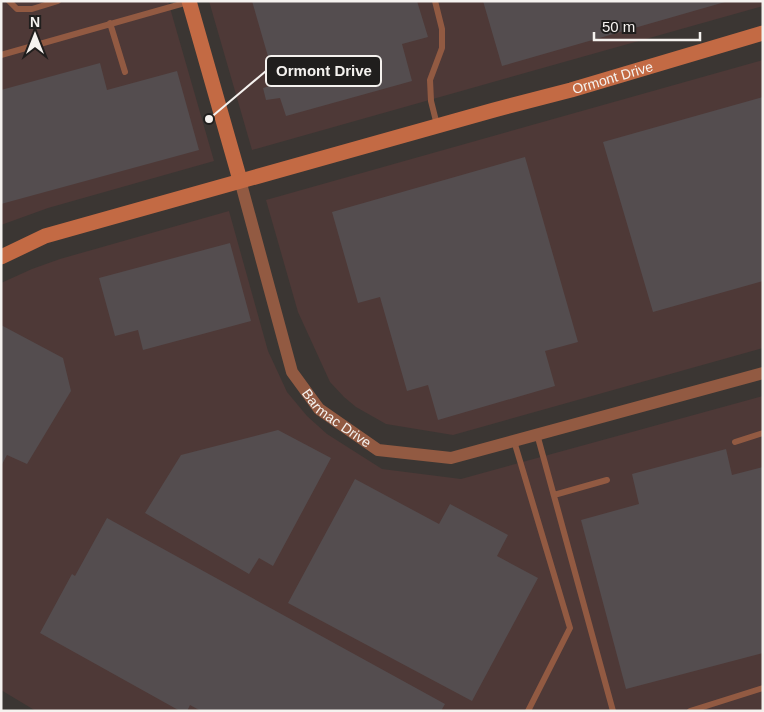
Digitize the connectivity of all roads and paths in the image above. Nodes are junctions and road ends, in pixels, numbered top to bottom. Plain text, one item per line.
1 (8, 1) edge
2 (58, 1) edge
3 (189, 1) edge
4 (435, 1) edge
5 (110, 23) junction
6 (763, 33) edge
7 (1, 54) edge
8 (124, 72) dead end
9 (438, 126) junction
10 (240, 180) junction
11 (1, 257) edge
12 (763, 373) edge
13 (763, 432) edge
14 (538, 434) junction
15 (514, 441) junction
16 (735, 442) dead end
17 (608, 480) dead end
18 (554, 495) junction
19 (763, 688) edge
20 (528, 711) edge
21 (613, 711) edge
22 (690, 711) edge

1 - 2 lane
3 - 5 lane
3 - 10 street, Barmac Drive
4 - 9 lane
5 - 7 lane
5 - 8 lane
6 - 9 street, Ormont Drive
9 - 10 street, Ormont Drive
10 - 11 street, Ormont Drive
10 - 15 street, Barmac Drive
12 - 14 street, Barmac Drive
13 - 16 lane
14 - 15 street, Barmac Drive
14 - 18 lane
15 - 20 lane
17 - 18 lane
18 - 21 lane
19 - 22 lane

